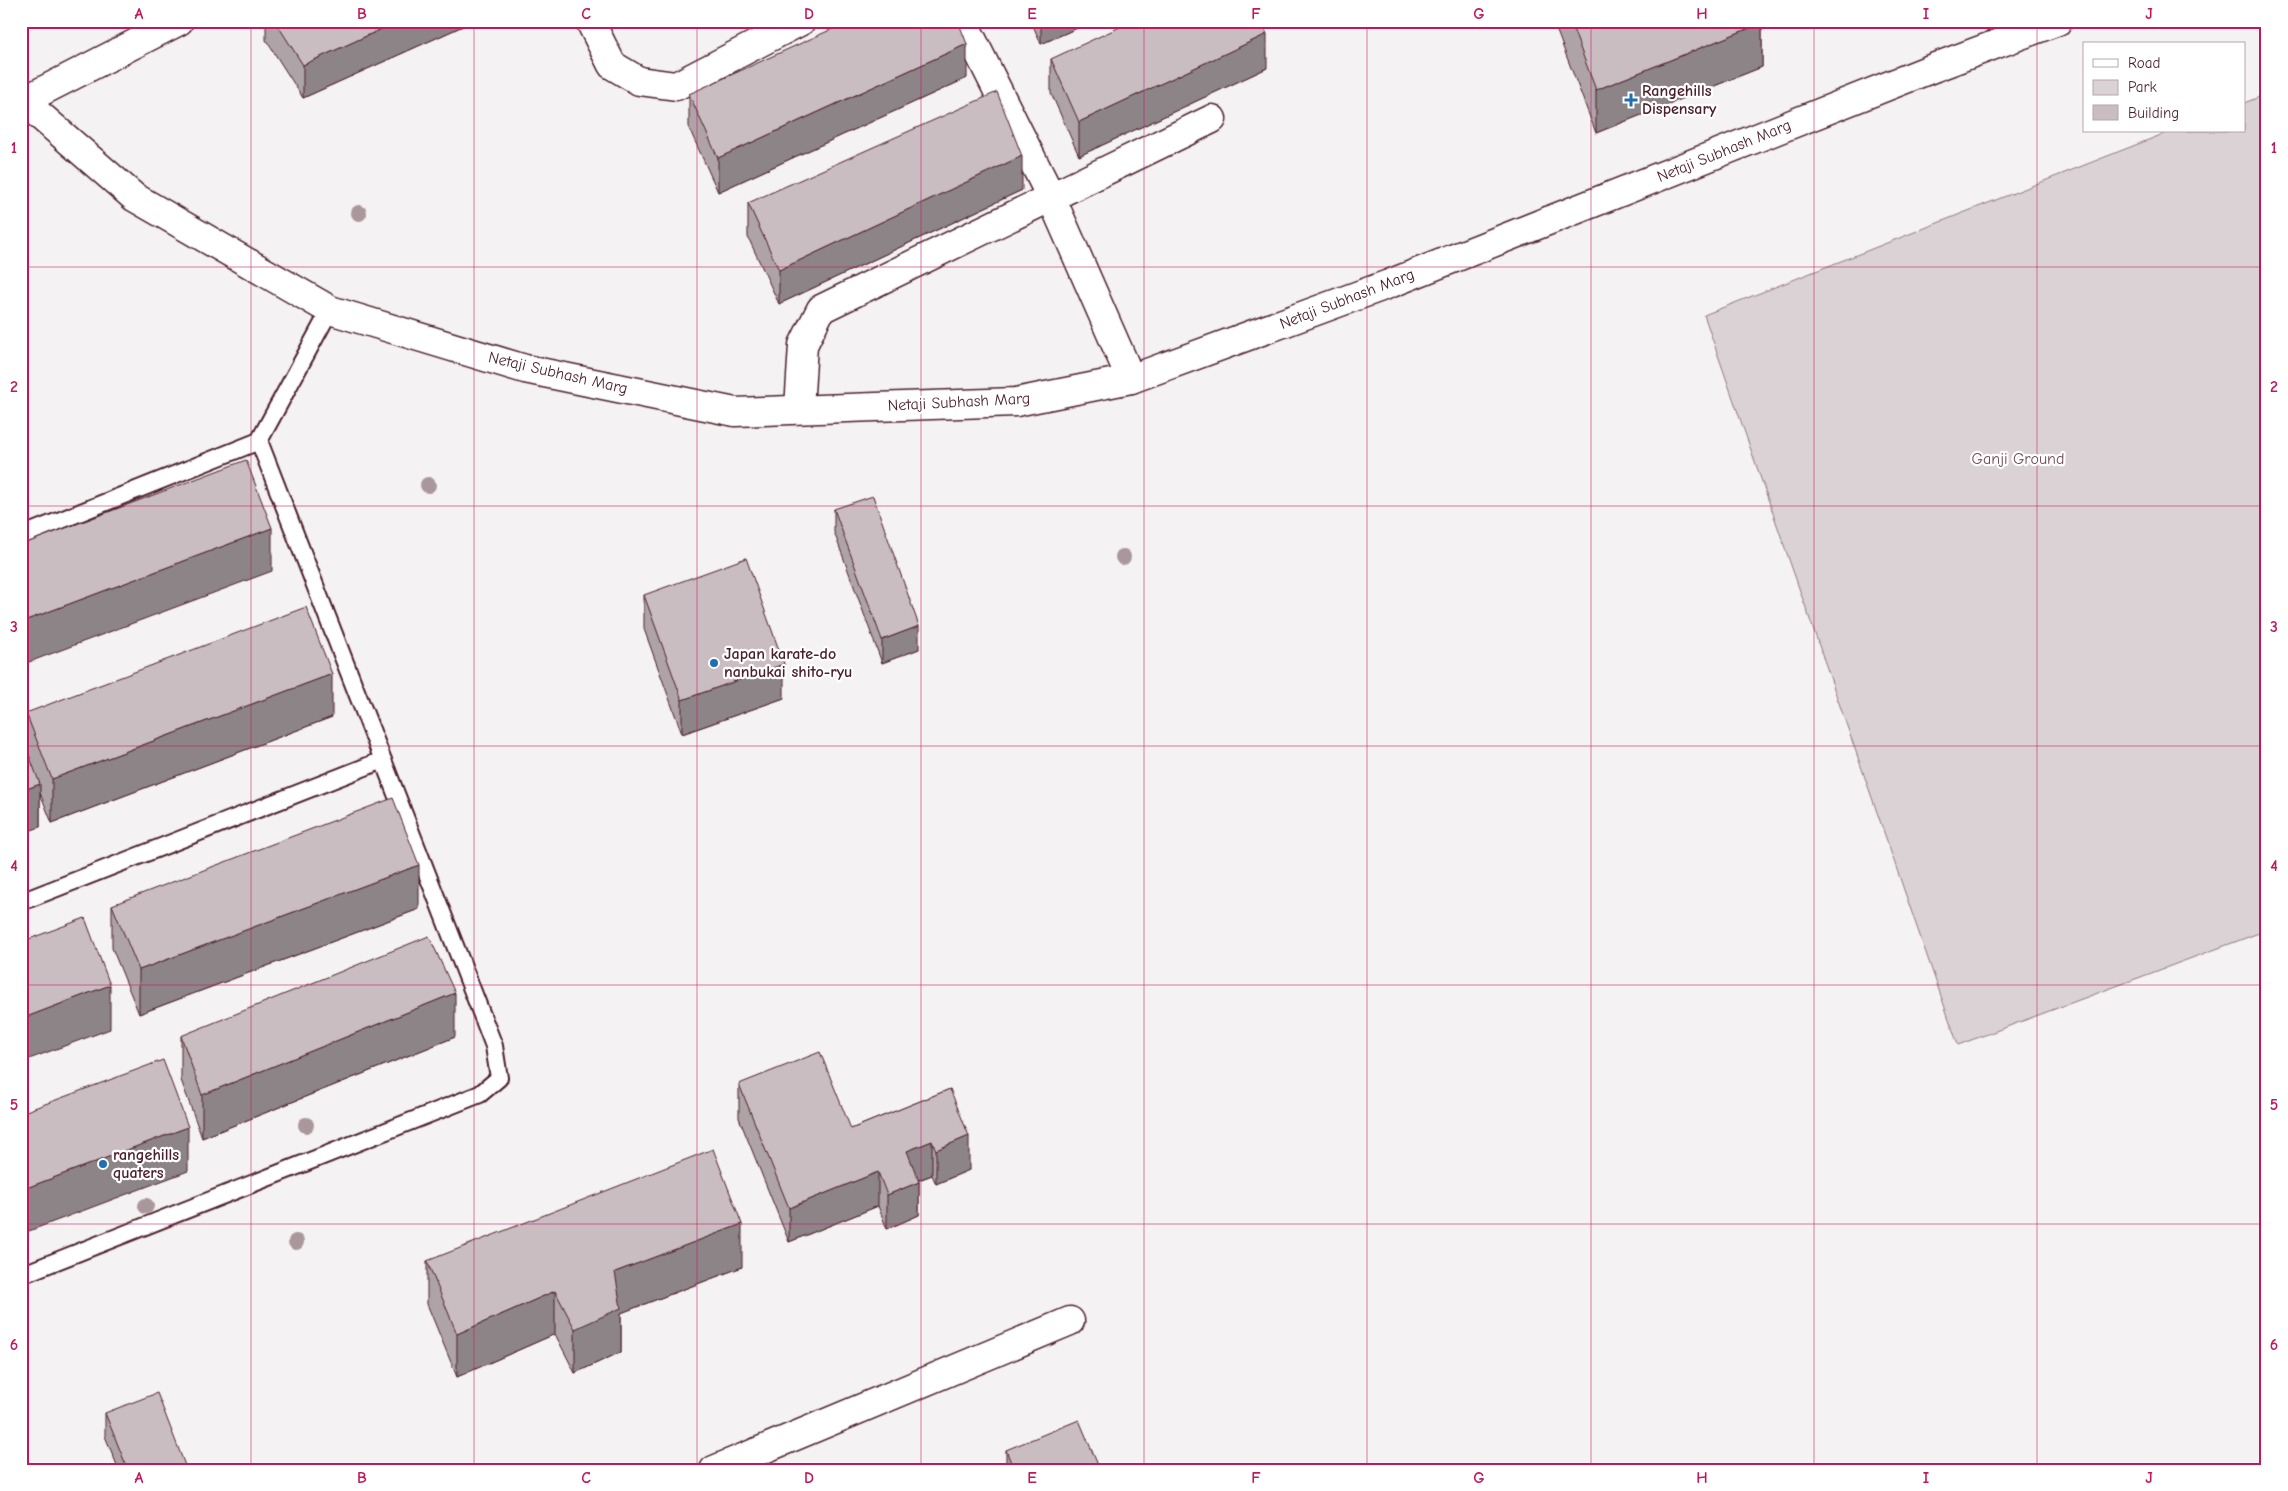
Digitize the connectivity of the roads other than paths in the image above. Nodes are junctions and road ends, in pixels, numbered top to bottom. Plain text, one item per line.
1 (179, 21) edge
2 (590, 21) edge
3 (801, 21) edge
4 (963, 21) edge
5 (2058, 21) edge
6 (22, 100) edge
7 (1212, 119) dead end
8 (1050, 197) junction
9 (330, 310) junction
10 (1131, 379) junction
11 (799, 410) junction
12 (259, 441) junction
13 (21, 536) edge
14 (383, 760) junction
15 (21, 902) edge
16 (21, 1276) edge
17 (1070, 1321) dead end
18 (714, 1470) edge

1 - 6 street
2 - 3 street
4 - 8 street
5 - 10 street, Netaji Subhash Marg
6 - 9 street, Netaji Subhash Marg
7 - 8 street
8 - 10 street
8 - 11 street
9 - 11 street, Netaji Subhash Marg
9 - 12 lane
10 - 11 street, Netaji Subhash Marg
12 - 13 lane
12 - 14 lane
14 - 15 lane
14 - 16 lane
17 - 18 street

